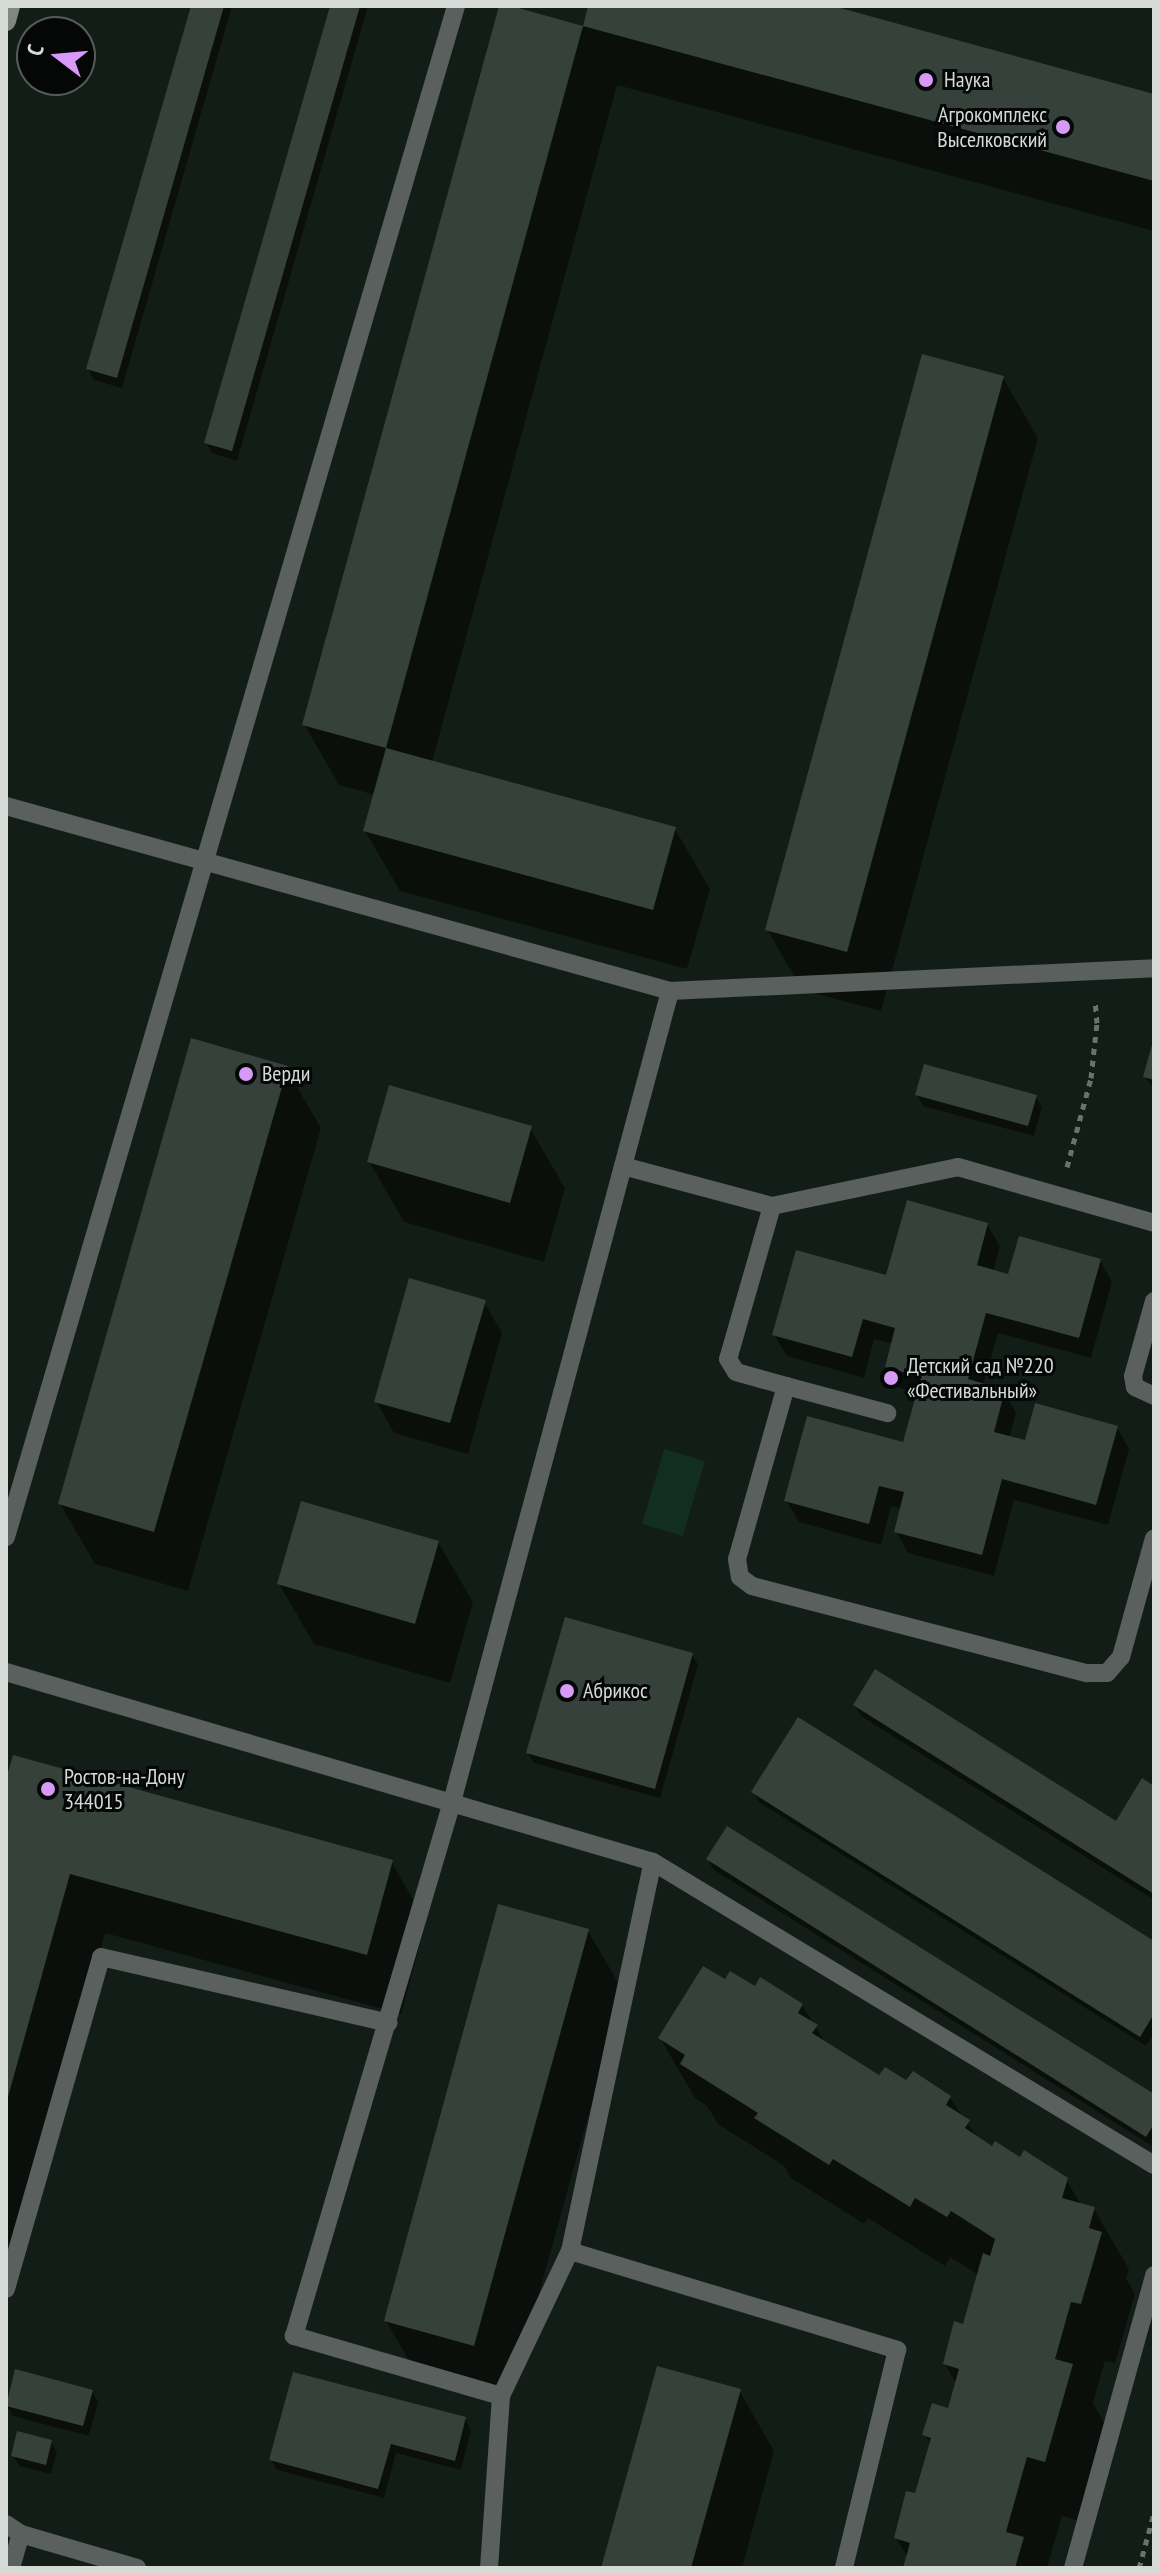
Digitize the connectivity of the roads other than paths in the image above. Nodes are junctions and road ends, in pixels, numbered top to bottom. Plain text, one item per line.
1 (10, 6) edge
2 (456, 6) edge
3 (6, 21) edge
4 (6, 806) edge
5 (206, 862) junction
6 (1154, 968) edge
7 (670, 991) junction
8 (623, 1166) junction
9 (772, 1206) junction
10 (1154, 1223) edge
11 (1154, 1301) edge
12 (786, 1386) junction
13 (1154, 1396) edge
14 (887, 1413) dead end
15 (6, 1537) edge
16 (1154, 1538) edge
17 (6, 1672) edge
18 (452, 1802) junction
19 (653, 1862) junction
20 (389, 2023) junction
21 (1154, 2165) edge
22 (570, 2251) junction
23 (1154, 2275) edge
24 (6, 2289) edge
25 (501, 2396) junction
26 (13, 2529) edge
27 (11, 2568) edge
28 (137, 2568) edge
29 (489, 2568) edge
30 (844, 2568) edge
31 (1073, 2568) edge

1 - 3 main road
2 - 5 lane
4 - 5 lane
5 - 7 lane
5 - 15 lane
6 - 7 lane
7 - 8 lane
8 - 9 lane
8 - 18 lane
9 - 10 lane
9 - 12 lane
11 - 13 lane
12 - 14 lane
12 - 16 lane
17 - 18 lane
18 - 19 lane
18 - 20 lane
19 - 21 lane
19 - 22 lane
20 - 24 lane
20 - 25 lane
22 - 25 lane
22 - 30 lane
23 - 31 lane
25 - 29 lane
26 - 27 lane
26 - 28 lane

